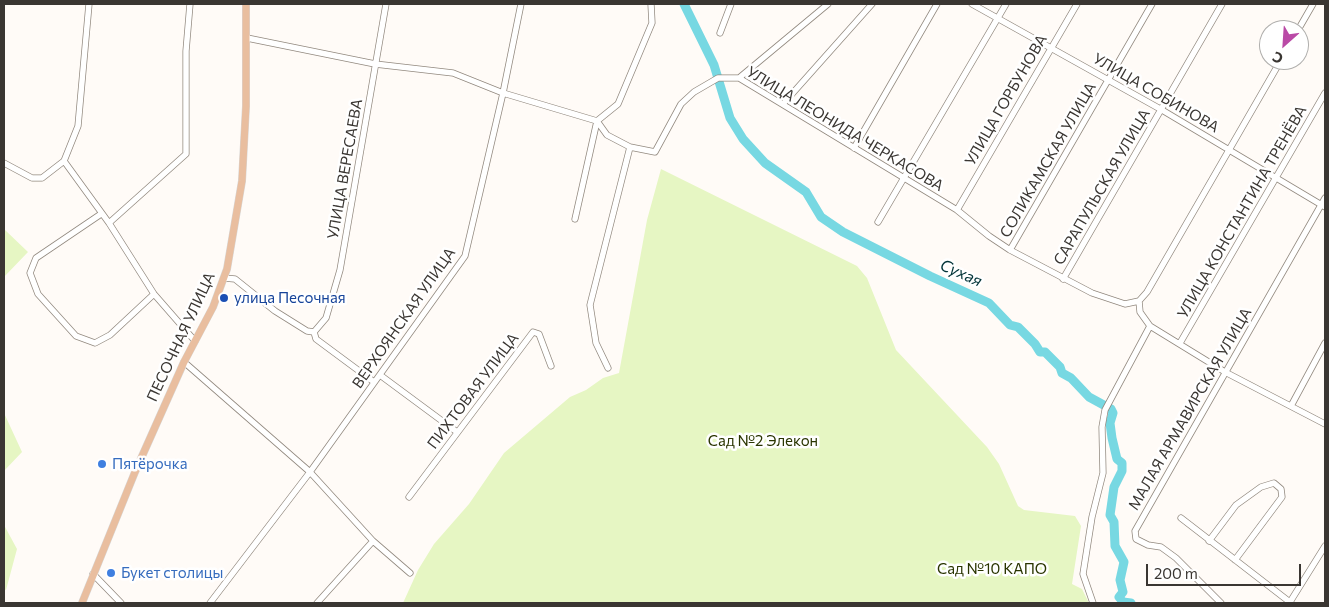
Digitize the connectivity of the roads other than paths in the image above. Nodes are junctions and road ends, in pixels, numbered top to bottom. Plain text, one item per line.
1 (89, 4) edge
2 (190, 4) edge
3 (246, 4) edge
4 (386, 4) edge
5 (521, 4) edge
6 (651, 4) edge
7 (731, 4) edge
8 (828, 4) edge
9 (872, 4) edge
10 (937, 4) edge
11 (972, 4) edge
12 (1006, 4) edge
13 (1077, 4) edge
14 (1152, 4) edge
15 (1222, 4) edge
16 (1313, 4) edge
17 (998, 18) junction
18 (1304, 20) edge
19 (720, 33) dead end
20 (247, 38) junction
21 (1051, 48) junction
22 (375, 64) junction
23 (1275, 70) edge
24 (739, 78) junction
25 (1108, 80) junction
26 (504, 93) junction
27 (1325, 93) edge
28 (783, 104) junction
29 (1162, 110) junction
30 (597, 121) junction
31 (630, 147) junction
32 (854, 148) junction
33 (1229, 150) junction
34 (64, 161) junction
35 (4, 163) edge
36 (1276, 177) junction
37 (904, 179) junction
38 (1325, 198) edge
39 (1323, 206) edge
40 (957, 210) junction
41 (101, 214) junction
42 (575, 219) dead end
43 (878, 222) dead end
44 (109, 223) junction
45 (1010, 250) junction
46 (224, 278) junction
47 (1063, 278) junction
48 (154, 294) junction
49 (1139, 301) junction
50 (1150, 326) junction
51 (314, 332) junction
52 (195, 341) junction
53 (1325, 342) edge
54 (1180, 343) junction
55 (184, 362) junction
56 (552, 366) dead end
57 (608, 368) dead end
58 (1224, 372) junction
59 (380, 375) junction
60 (374, 382) junction
61 (1291, 406) junction
62 (1325, 424) edge
63 (457, 432) junction
64 (310, 472) junction
65 (408, 497) dead end
66 (1181, 518) dead end
67 (1209, 540) junction
68 (373, 541) junction
69 (1325, 546) edge
70 (1235, 560) junction
71 (410, 573) dead end
72 (93, 574) junction
73 (82, 603) edge
74 (121, 603) edge
75 (210, 603) edge
76 (317, 603) edge
77 (1093, 603) edge
78 (1221, 603) edge
79 (1290, 603) edge

1 - 34 street
2 - 44 street
3 - 20 main road, ПЕСОЧНАЯ УЛИЦА
4 - 22 street, УЛИЦА ВЕРЕСАЕВА
5 - 26 street, ВЕРХОЯНСКАЯ УЛИЦА
6 - 30 street
7 - 19 street
8 - 24 street
9 - 28 street
10 - 32 street
11 - 17 street, УЛИЦА СОБИНОВА
12 - 17 street
13 - 21 street, УЛИЦА ГОРБУНОВА
14 - 25 street, СОЛИКАМСКАЯ УЛИЦА
15 - 29 street, САРАПУЛЬСКАЯ УЛИЦА
16 - 18 street
17 - 21 street, УЛИЦА СОБИНОВА
17 - 37 street
20 - 22 street, УЛИЦА ЛЕОНИДА ЧЕРКАСОВА
20 - 46 main road, ПЕСОЧНАЯ УЛИЦА
21 - 25 street, УЛИЦА СОБИНОВА
21 - 40 street, УЛИЦА ГОРБУНОВА
22 - 26 street, УЛИЦА ЛЕОНИДА ЧЕРКАСОВА
22 - 51 street, УЛИЦА ВЕРЕСАЕВА
23 - 33 street
24 - 28 street, УЛИЦА ЛЕОНИДА ЧЕРКАСОВА
24 - 31 street, УЛИЦА ЛЕОНИДА ЧЕРКАСОВА
25 - 29 street, УЛИЦА СОБИНОВА
25 - 45 street, СОЛИКАМСКАЯ УЛИЦА
26 - 30 street, УЛИЦА ЛЕОНИДА ЧЕРКАСОВА
26 - 59 street, ВЕРХОЯНСКАЯ УЛИЦА
27 - 36 street, УЛИЦА КОНСТАНТИНА ТРЕНЁВА
28 - 32 street, УЛИЦА ЛЕОНИДА ЧЕРКАСОВА
29 - 33 street, УЛИЦА СОБИНОВА
29 - 47 street, САРАПУЛЬСКАЯ УЛИЦА
30 - 31 street, УЛИЦА ЛЕОНИДА ЧЕРКАСОВА
30 - 42 street
31 - 57 street
32 - 37 street, УЛИЦА ЛЕОНИДА ЧЕРКАСОВА
33 - 36 street, УЛИЦА СОБИНОВА
33 - 49 street
34 - 35 street
34 - 41 street
36 - 39 street, УЛИЦА СОБИНОВА
36 - 54 street, УЛИЦА КОНСТАНТИНА ТРЕНЁВА
37 - 40 street, УЛИЦА ЛЕОНИДА ЧЕРКАСОВА
37 - 43 street
38 - 39 street, МАЛАЯ АРМАВИРСКАЯ УЛИЦА
39 - 58 street, МАЛАЯ АРМАВИРСКАЯ УЛИЦА
40 - 45 street, УЛИЦА ЛЕОНИДА ЧЕРКАСОВА
41 - 44 street
41 - 48 street
44 - 48 street
45 - 47 street, УЛИЦА ЛЕОНИДА ЧЕРКАСОВА
46 - 51 street
46 - 52 main road, ПЕСОЧНАЯ УЛИЦА
47 - 49 street, УЛИЦА ЛЕОНИДА ЧЕРКАСОВА
48 - 52 street
49 - 50 street
50 - 54 street
50 - 77 street
51 - 60 street
52 - 55 main road, ПЕСОЧНАЯ УЛИЦА
53 - 61 street
54 - 58 street
55 - 64 street
55 - 72 main road, ПЕСОЧНАЯ УЛИЦА
56 - 63 street, ПИХТОВАЯ УЛИЦА
58 - 61 street
58 - 78 street, МАЛАЯ АРМАВИРСКАЯ УЛИЦА
59 - 60 street, ВЕРХОЯНСКАЯ УЛИЦА
59 - 63 street
60 - 64 street, ВЕРХОЯНСКАЯ УЛИЦА
61 - 62 street
63 - 65 street, ПИХТОВАЯ УЛИЦА
64 - 68 street
64 - 75 street, ВЕРХОЯНСКАЯ УЛИЦА
66 - 67 street
67 - 70 street
67 - 70 street
68 - 71 street
68 - 76 street
69 - 79 street
70 - 79 street
72 - 73 main road, ПЕСОЧНАЯ УЛИЦА
72 - 74 street

